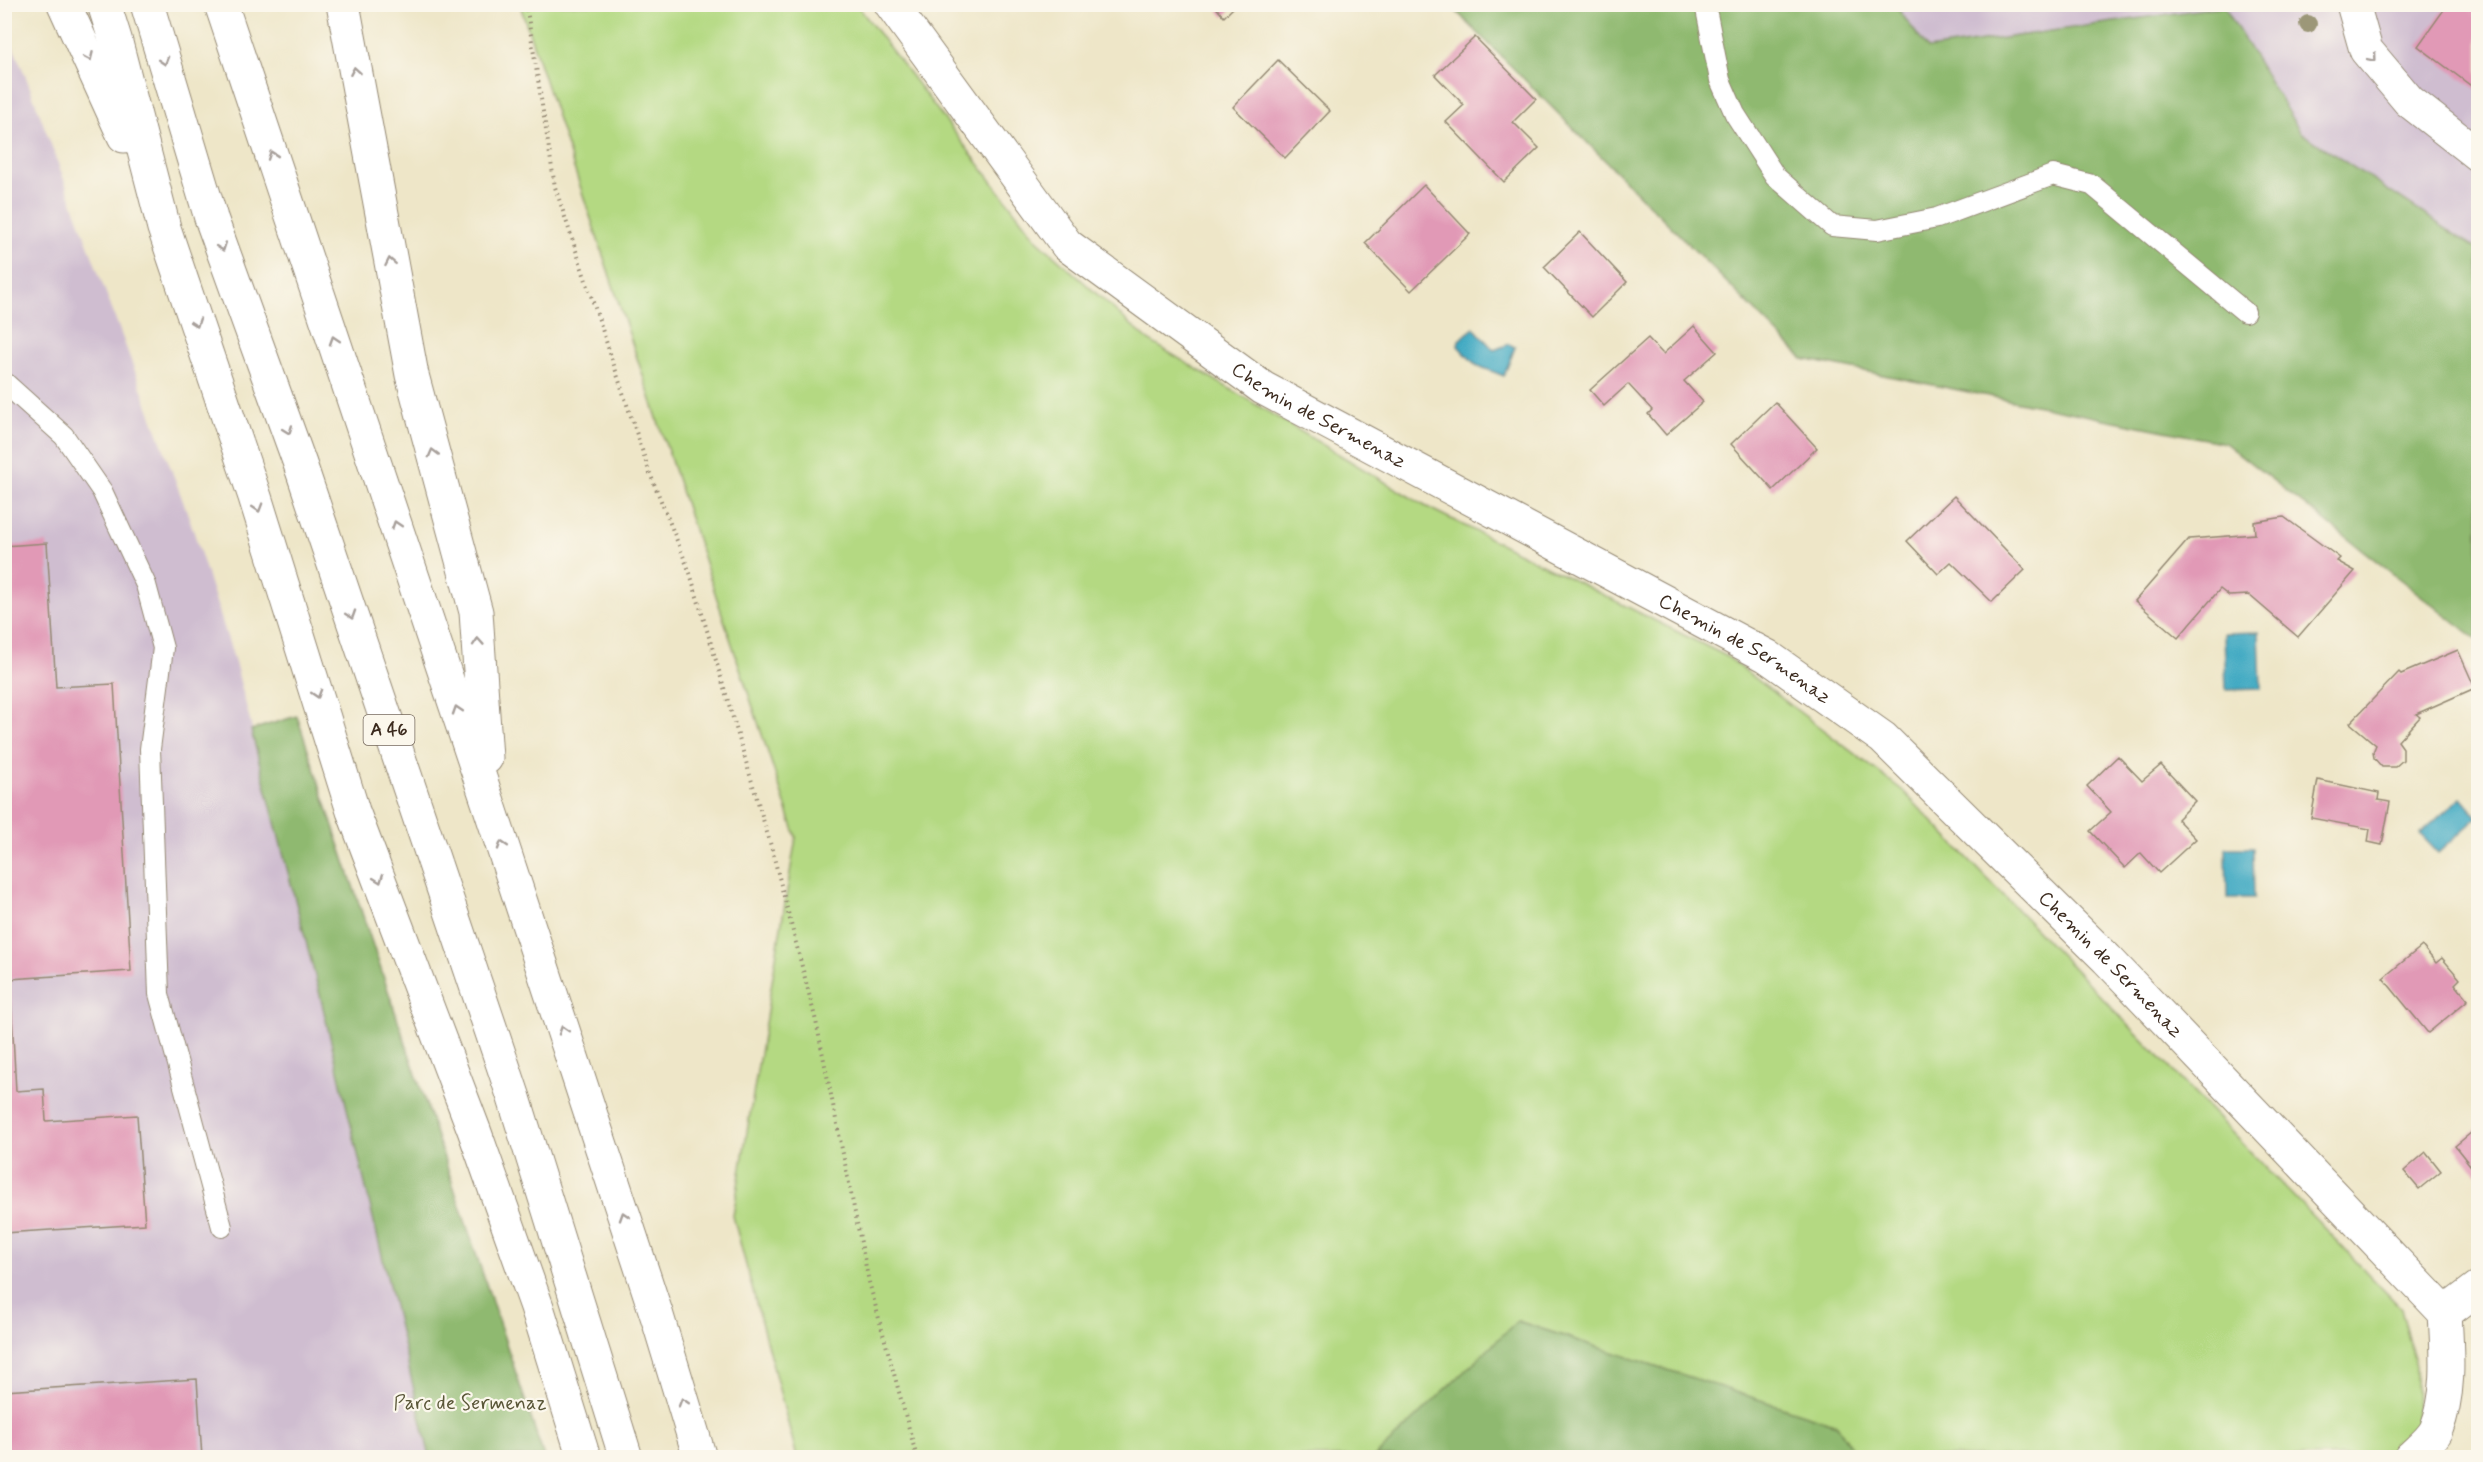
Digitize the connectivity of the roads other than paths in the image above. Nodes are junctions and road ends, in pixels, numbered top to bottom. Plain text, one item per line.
1 (64, 4) edge
2 (104, 4) edge
3 (147, 4) edge
4 (222, 4) edge
5 (343, 4) edge
6 (891, 4) edge
7 (1705, 4) edge
8 (2353, 4) edge
9 (2478, 155) edge
10 (164, 228) junction
11 (2245, 312) dead end
12 (4, 382) edge
13 (489, 805) junction
14 (222, 1227) dead end
15 (2478, 1288) edge
16 (2445, 1313) junction
17 (2437, 1445) edge
18 (584, 1458) edge
19 (626, 1458) edge
20 (700, 1458) edge
21 (2410, 1458) edge

1 -> 10 main road
2 - 10 main road
3 -> 19 main road, A 46
13 -> 4 main road
13 -> 5 main road
6 - 16 main road, Chemin de Sermenaz
7 - 11 lane
8 -> 9 main road
10 -> 18 main road
12 - 14 lane
20 -> 13 main road
15 - 16 main road
16 - 17 main road
17 - 21 main road

